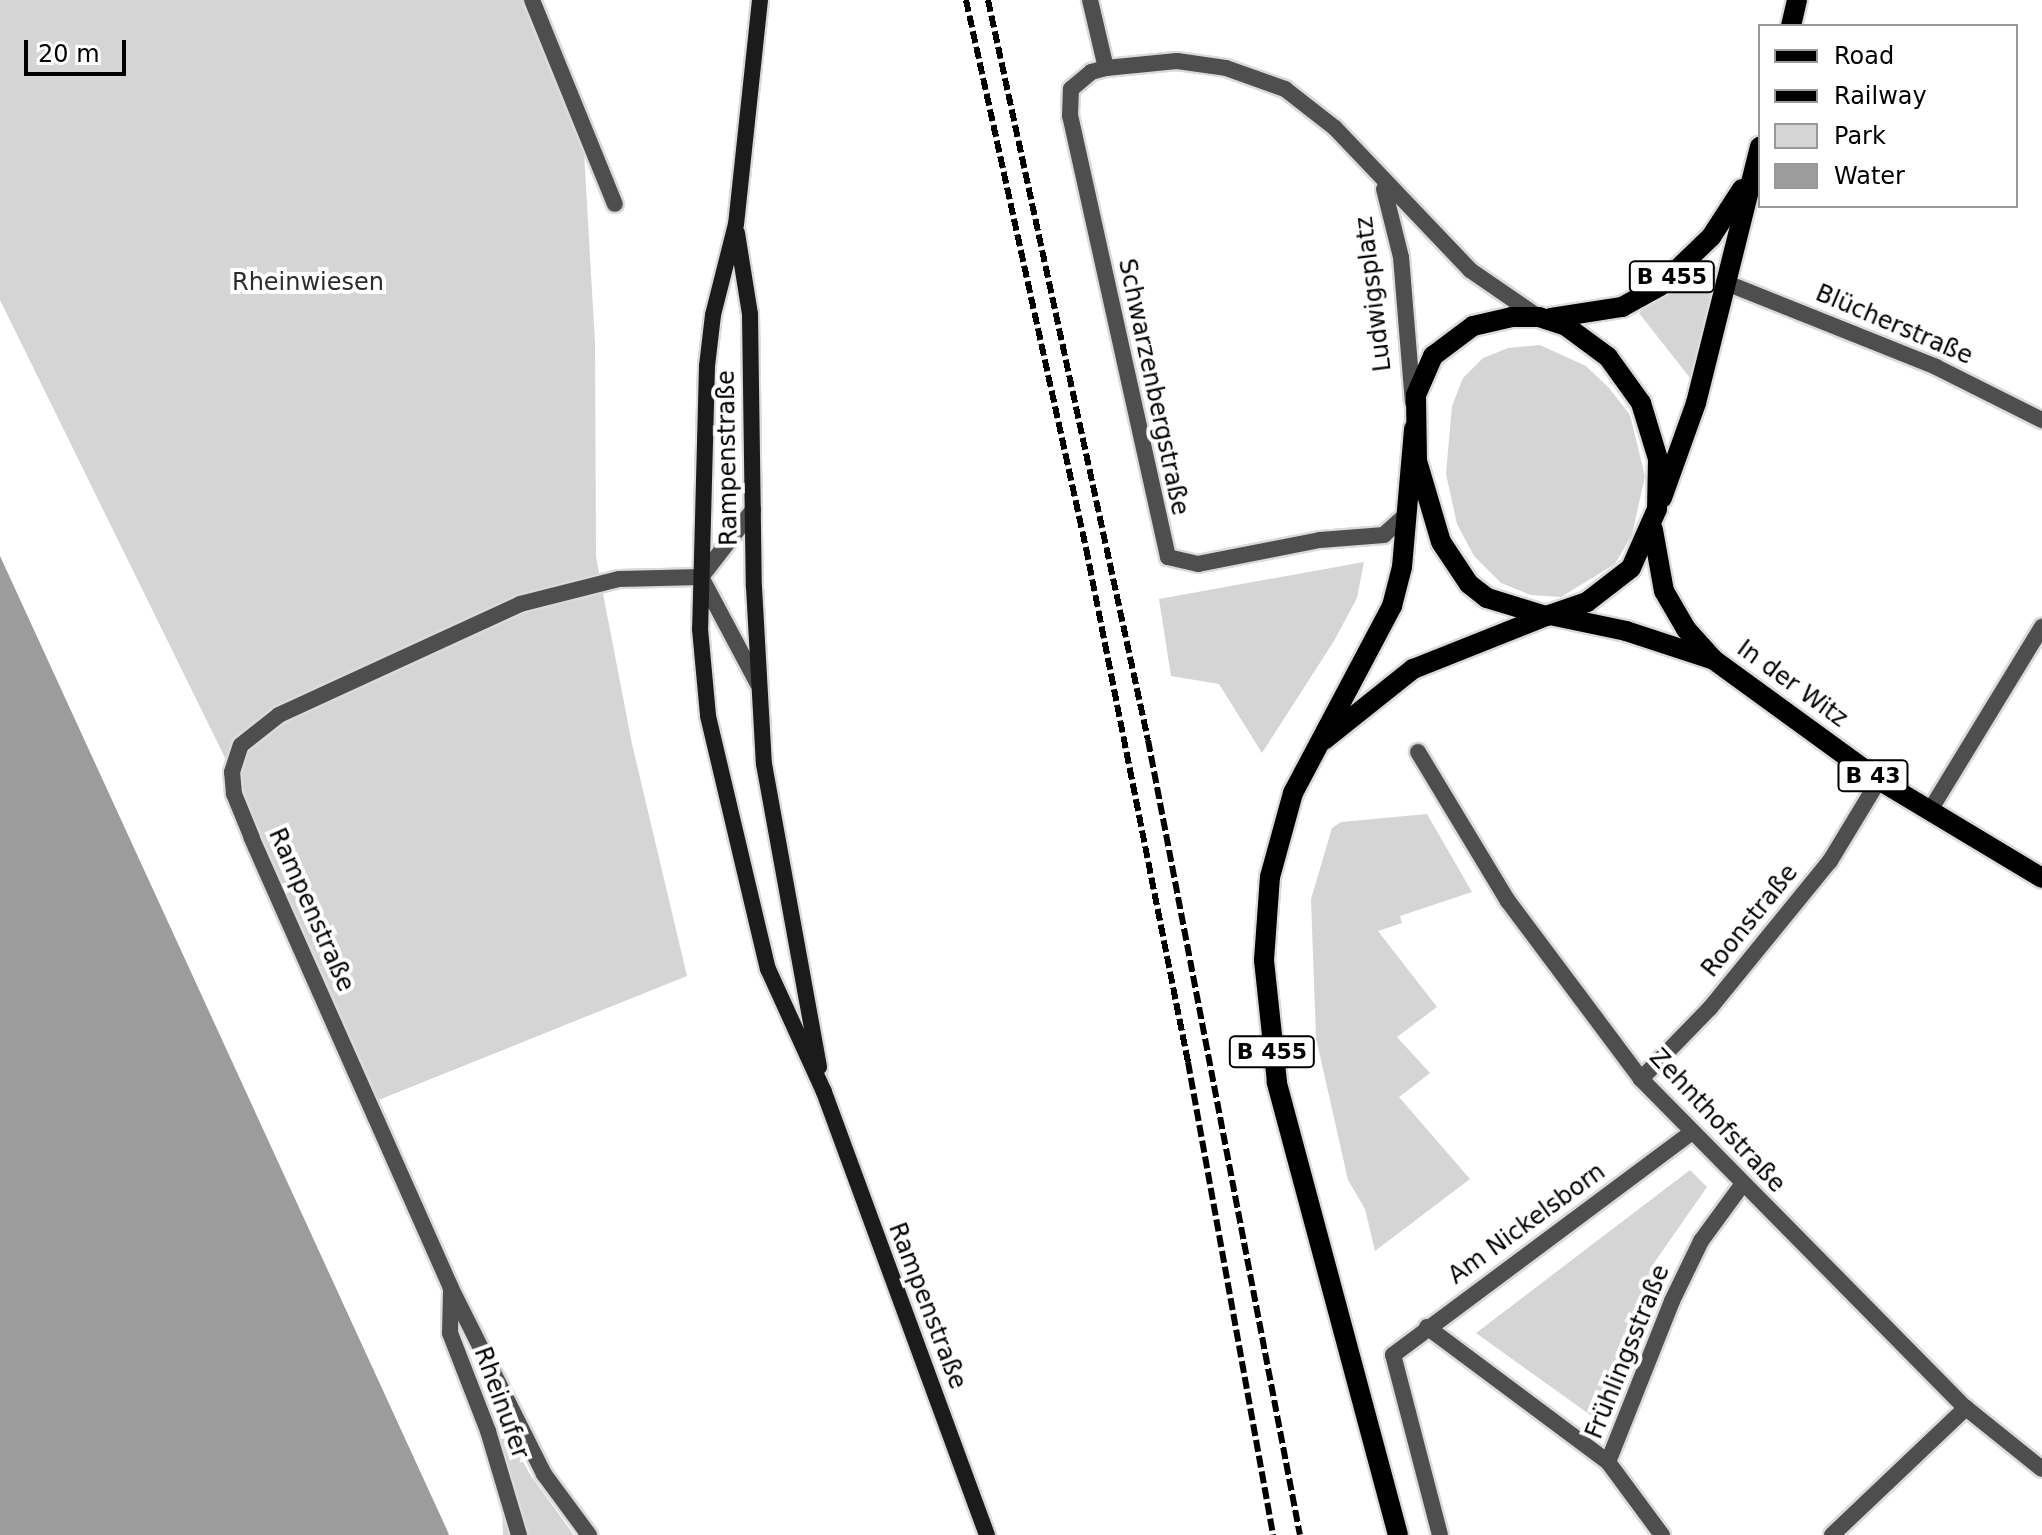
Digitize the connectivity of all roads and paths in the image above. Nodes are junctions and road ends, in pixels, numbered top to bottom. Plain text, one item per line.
1 (532, 0) edge
2 (760, 0) edge
3 (1090, 0) edge
4 (1797, 0) edge
5 (1791, 24) edge
6 (1106, 68) junction
7 (1758, 155) edge
8 (1755, 168) junction
9 (1374, 170) junction
10 (615, 204) dead end
11 (736, 224) junction
12 (1724, 282) junction
13 (1542, 318) junction
14 (2042, 420) edge
15 (1414, 422) junction
16 (753, 510) junction
17 (1407, 514) junction
18 (1655, 516) junction
19 (701, 577) junction
20 (1548, 616) junction
21 (2042, 627) edge
22 (1714, 660) junction
23 (758, 684) junction
24 (1324, 740) junction
25 (1418, 752) dead end
26 (1879, 780) junction
27 (1929, 812) junction
28 (2042, 878) edge
29 (1641, 1079) junction
30 (824, 1092) junction
31 (1690, 1134) junction
32 (1742, 1185) junction
33 (451, 1288) junction
34 (1427, 1327) junction
35 (1966, 1408) junction
36 (1608, 1462) junction
37 (2042, 1469) edge
38 (519, 1534) edge
39 (589, 1535) edge
40 (987, 1535) edge
41 (1398, 1535) edge
42 (1440, 1535) edge
43 (1662, 1535) edge
44 (1832, 1535) edge

1 - 10 street
2 - 11 main road
3 - 6 street
4 - 5 main road
6 - 9 street, Ludwigsplatz
6 - 17 street, Schwarzenbergstraße
7 - 8 main road, B 455
8 - 12 main road, B 455
8 - 13 main road, B 455
9 - 13 street, Ludwigsplatz
9 - 15 street, Ludwigsplatz
11 - 16 main road, Rampenstraße
11 - 19 main road, Rampenstraße
12 - 14 street, Blücherstraße
12 - 18 main road, B 455
13 - 15 main road, Ludwigsplatz / B 455
13 - 18 main road, Ludwigsplatz / B 455
15 - 17 main road, B 455
15 - 20 main road, Ludwigsplatz / B 455
16 - 19 street
16 - 23 main road, Rampenstraße
17 - 24 main road, B 455
18 - 20 main road, Ludwigsplatz / B 455
18 - 22 main road, In der Witz / B 43
19 - 23 street
19 - 30 main road, Rampenstraße
19 - 33 street, Rampenstraße
20 - 22 main road, In der Witz / B 43
20 - 24 main road, B 455
21 - 27 street
22 - 26 main road, In der Witz / B 43
23 - 30 main road, Rampenstraße
24 - 41 main road, B 455
25 - 29 street, Zehnthofstraße
26 - 27 main road, In der Witz / B 43
26 - 29 street, Roonstraße
27 - 28 main road, In der Witz / B 43
29 - 31 street, Zehnthofstraße
30 - 40 main road, Rampenstraße
31 - 32 street, Zehnthofstraße
31 - 34 street, Am Nickelsborn
32 - 35 street, Zehnthofstraße
32 - 36 street, Frühlingsstraße
33 - 38 street, Rheinufer
33 - 39 street, Rampenstraße
34 - 36 street
34 - 42 street, Am Nickelsborn
35 - 37 street, Zehnthofstraße
35 - 44 street
36 - 43 street, Frühlingsstraße

